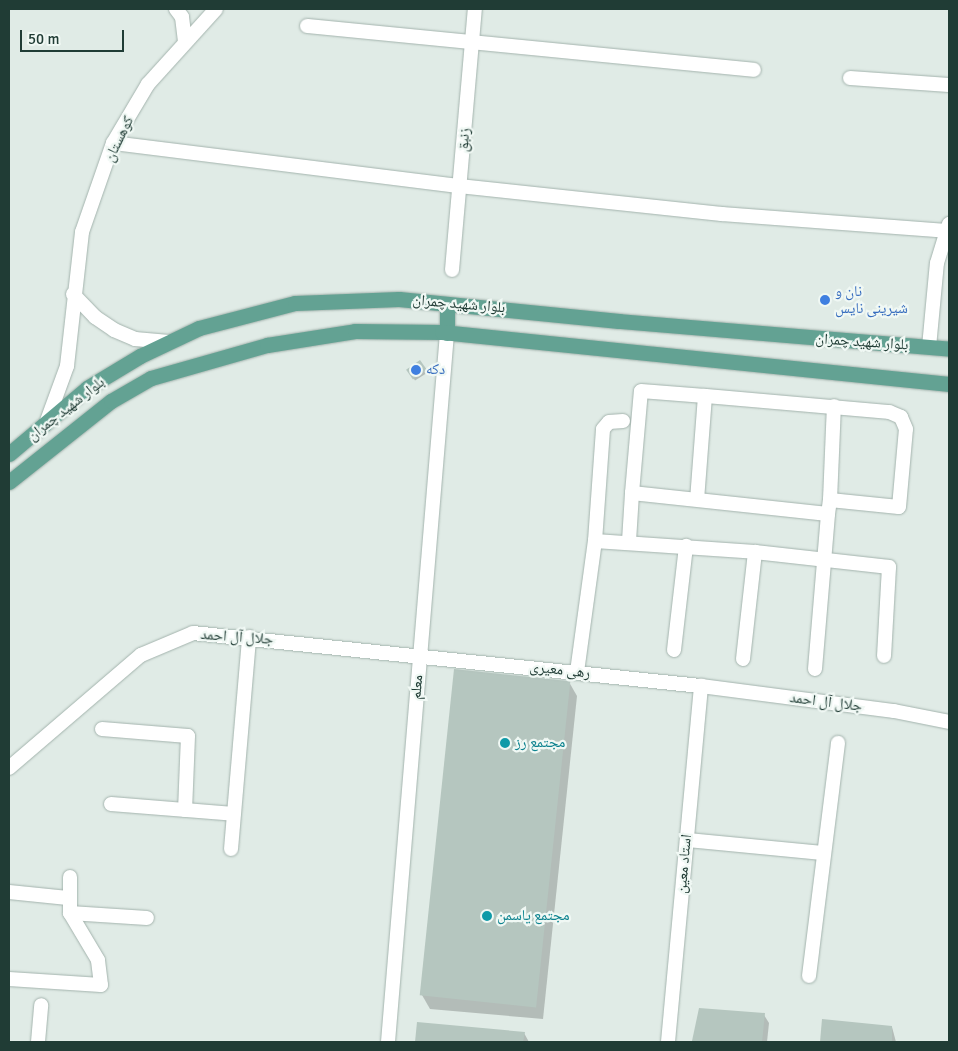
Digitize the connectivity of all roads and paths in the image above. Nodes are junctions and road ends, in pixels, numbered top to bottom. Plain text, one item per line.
1 (176, 9) edge
2 (216, 9) edge
3 (475, 9) edge
4 (307, 26) dead end
5 (185, 40) junction
6 (473, 42) junction
7 (754, 70) dead end
8 (850, 78) dead end
9 (949, 85) edge
10 (114, 143) junction
11 (460, 186) junction
12 (948, 229) edge
13 (452, 270) dead end
14 (73, 294) junction
15 (447, 304) junction
16 (447, 333) junction
17 (169, 342) junction
18 (929, 347) junction
19 (949, 349) edge
20 (949, 384) edge
21 (705, 396) junction
22 (834, 406) junction
23 (47, 421) junction
24 (623, 421) dead end
25 (9, 454) edge
26 (9, 482) edge
27 (632, 493) junction
28 (697, 499) junction
29 (829, 507) junction
30 (595, 541) junction
31 (629, 541) junction
32 (686, 546) junction
33 (755, 552) junction
34 (823, 559) junction
35 (250, 637) junction
36 (674, 650) dead end
37 (420, 655) junction
38 (884, 656) dead end
39 (742, 659) dead end
40 (815, 669) dead end
41 (577, 672) junction
42 (701, 686) junction
43 (949, 722) edge
44 (102, 729) dead end
45 (838, 743) dead end
46 (9, 768) edge
47 (111, 804) dead end
48 (184, 810) junction
49 (234, 814) junction
50 (687, 840) junction
51 (231, 849) dead end
52 (823, 854) junction
53 (70, 877) dead end
54 (9, 892) edge
55 (68, 898) junction
56 (70, 913) junction
57 (147, 918) dead end
58 (809, 976) dead end
59 (9, 979) edge
60 (41, 1005) dead end
61 (38, 1042) edge
62 (388, 1042) edge
63 (668, 1042) edge

1 - 5 street
2 - 5 street, کوهستان
3 - 6 street, زنبق
4 - 6 street
5 - 10 street, کوهستان
6 - 7 street
6 - 11 street, زنبق
8 - 9 street
10 - 11 street
10 - 14 street, کوهستان
11 - 12 street
11 - 13 street, زنبق
12 - 18 street
14 - 17 street
14 - 23 street, کوهستان
15 - 16 main road
15 - 17 main road, بلوار شهید چمران
15 - 18 main road, بلوار شهید چمران
16 - 20 main road, بلوار شهید چمران
16 - 26 main road, بلوار شهید چمران
16 - 37 street, معلم
17 - 23 main road, بلوار شهید چمران
18 - 19 main road, بلوار شهید چمران
21 - 22 street
21 - 27 street
21 - 28 street
22 - 29 street
22 - 29 street
23 - 25 main road, بلوار شهید چمران
24 - 30 street
27 - 28 street
27 - 31 street
28 - 29 street
29 - 34 street
30 - 31 street
30 - 41 street
31 - 32 street
32 - 33 street
32 - 36 street
33 - 34 street
33 - 39 street
34 - 38 street
34 - 40 street
35 - 37 street, جلال آل احمد
35 - 46 street, جلال آل احمد
35 - 49 street
37 - 41 street, رهی معیری
37 - 62 street, معلم
41 - 42 street, رهی معیری
42 - 43 street, جلال آل احمد
42 - 50 street, استاد معین
44 - 48 street
45 - 52 street
47 - 48 street
48 - 49 street
49 - 51 street
50 - 52 street
50 - 63 street, استاد معین
52 - 58 street
53 - 55 street
54 - 55 street
55 - 56 street
56 - 57 street
56 - 59 street
60 - 61 street

